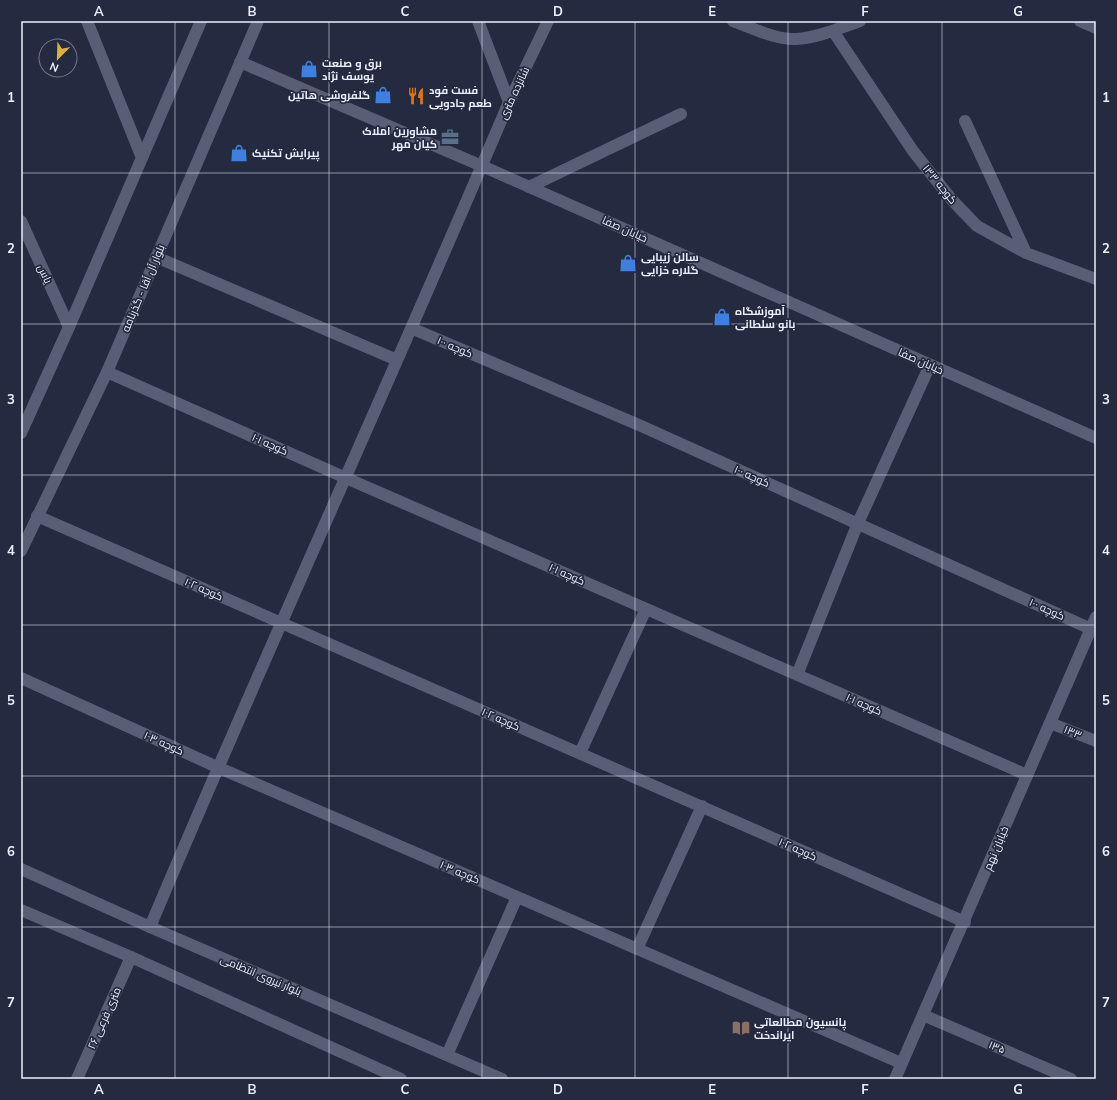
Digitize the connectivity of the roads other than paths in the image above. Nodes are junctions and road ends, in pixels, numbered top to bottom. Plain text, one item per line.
1 (87, 21) edge
2 (201, 21) edge
3 (258, 21) edge
4 (478, 21) edge
5 (548, 21) edge
6 (733, 21) edge
7 (860, 21) edge
8 (1080, 21) edge
9 (1096, 28) edge
10 (833, 31) junction
11 (240, 62) junction
12 (509, 102) junction
13 (681, 114) dead end
14 (965, 121) dead end
15 (142, 158) junction
16 (482, 166) junction
17 (529, 187) junction
18 (21, 221) edge
19 (1026, 253) junction
20 (156, 256) junction
21 (1096, 279) edge
22 (69, 327) junction
23 (411, 328) junction
24 (397, 360) junction
25 (930, 365) junction
26 (107, 372) junction
27 (21, 433) edge
28 (1096, 438) edge
29 (346, 478) junction
30 (37, 516) junction
31 (858, 523) junction
32 (21, 551) edge
33 (646, 609) junction
34 (1096, 617) edge
35 (282, 623) junction
36 (1091, 628) junction
37 (797, 675) junction
38 (21, 678) edge
39 (1050, 723) junction
40 (1096, 741) edge
41 (580, 753) junction
42 (217, 767) junction
43 (1027, 775) junction
44 (702, 806) junction
45 (21, 869) edge
46 (517, 897) junction
47 (21, 910) edge
48 (965, 922) junction
49 (150, 927) junction
50 (637, 949) junction
51 (132, 957) junction
52 (924, 1016) junction
53 (447, 1055) junction
54 (901, 1064) junction
55 (77, 1079) edge
56 (401, 1079) edge
57 (502, 1079) edge
58 (895, 1079) edge
59 (1071, 1079) edge

1 - 15 street
2 - 15 street
3 - 11 street, بلوار آل آقا - گذرنامه
4 - 12 street
5 - 12 street, شانزده متری
6 - 10 street
7 - 10 street
8 - 9 street
10 - 19 street, کوچه ۱۳۳
11 - 16 street, خیابان صفا
11 - 20 street, بلوار آل آقا - گذرنامه
12 - 16 street, شانزده متری
13 - 17 street
14 - 19 street
15 - 22 street
16 - 17 street, خیابان صفا
16 - 23 street, شانزده متری
17 - 25 street, خیابان صفا
18 - 22 street, یاس
19 - 21 street, کوچه ۱۳۳
20 - 24 street
20 - 26 street, بلوار آل آقا - گذرنامه
22 - 27 street
23 - 24 street, شانزده متری
23 - 31 street, کوچه ۱۰۰
24 - 29 street, شانزده متری
25 - 28 street, خیابان صفا
25 - 31 street
26 - 29 street, کوچه ۱۰۱
26 - 30 street, بلوار آل آقا - گذرنامه
29 - 33 street, کوچه ۱۰۱
29 - 35 street, شانزده متری
30 - 32 street, بلوار آل آقا - گذرنامه
30 - 35 street, کوچه ۱۰۲
31 - 36 street, کوچه ۱۰۰
31 - 37 street
33 - 37 street, کوچه ۱۰۱
33 - 41 street
34 - 36 street, خیابان نهم
35 - 41 street, کوچه ۱۰۲
35 - 42 street, شانزده متری
36 - 39 street, خیابان نهم
37 - 43 street, کوچه ۱۰۱
38 - 42 street, کوچه ۱۰۳
39 - 40 street, ۱۳۳
39 - 43 street, خیابان نهم
41 - 44 street, کوچه ۱۰۲
42 - 46 street, کوچه ۱۰۳
42 - 49 street, شانزده متری
43 - 48 street, خیابان نهم
44 - 48 street, کوچه ۱۰۲
44 - 50 street
45 - 49 street, بلوار نیروی انتظامی
46 - 50 street, کوچه ۱۰۳
46 - 53 street
47 - 51 street
48 - 52 street, خیابان نهم
49 - 53 street, بلوار نیروی انتظامی
50 - 54 street, کوچه ۱۰۳
51 - 55 street, ۲۶ متری فرعی
51 - 56 street
52 - 54 street, خیابان نهم
52 - 59 street, ۱۳۵
53 - 57 street, بلوار نیروی انتظامی
54 - 58 street, خیابان نهم

